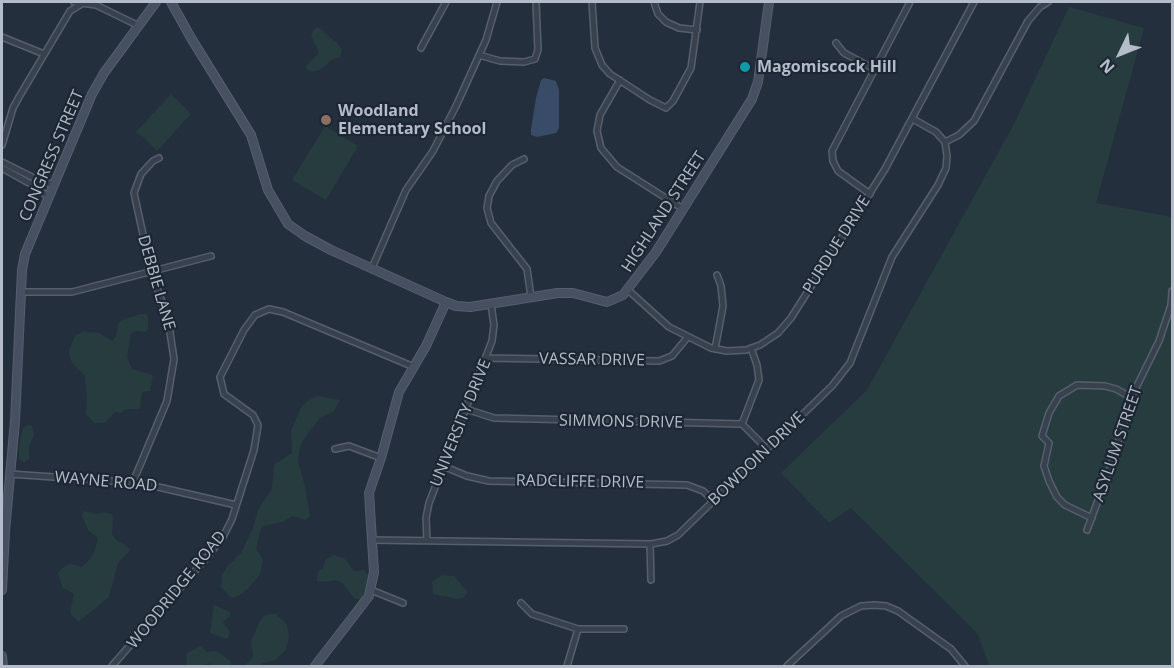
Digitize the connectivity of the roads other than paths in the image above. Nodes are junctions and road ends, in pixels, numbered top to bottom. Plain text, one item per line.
1 (74, 2) edge
2 (156, 2) edge
3 (171, 2) edge
4 (446, 2) edge
5 (497, 2) edge
6 (536, 2) edge
7 (592, 2) edge
8 (654, 2) edge
9 (700, 2) edge
10 (769, 2) edge
11 (910, 2) edge
12 (974, 2) edge
13 (1048, 2) edge
14 (83, 3) junction
15 (139, 26) junction
16 (697, 30) junction
17 (2, 37) edge
18 (836, 43) dead end
19 (421, 48) dead end
20 (44, 54) junction
21 (479, 55) junction
22 (874, 69) junction
23 (620, 80) junction
24 (913, 119) junction
25 (945, 142) junction
26 (2, 145) edge
27 (159, 158) dead end
28 (524, 159) dead end
29 (2, 162) edge
30 (2, 168) edge
31 (55, 184) junction
32 (870, 194) junction
33 (49, 198) junction
34 (683, 209) junction
35 (212, 256) dead end
36 (372, 268) junction
37 (151, 271) junction
38 (717, 275) dead end
39 (628, 290) junction
40 (1173, 291) edge
41 (21, 292) junction
42 (531, 297) junction
43 (446, 302) junction
44 (491, 304) junction
45 (1172, 306) edge
46 (1173, 314) edge
47 (1167, 320) junction
48 (687, 338) junction
49 (751, 348) junction
50 (715, 349) junction
51 (486, 358) junction
52 (414, 367) junction
53 (1132, 398) junction
54 (466, 409) junction
55 (742, 424) junction
56 (335, 448) dead end
57 (767, 449) junction
58 (381, 458) junction
59 (443, 466) junction
60 (10, 474) junction
61 (133, 482) junction
62 (714, 501) junction
63 (236, 505) junction
64 (1092, 518) junction
65 (1087, 530) dead end
66 (372, 540) junction
67 (427, 541) junction
68 (650, 544) junction
69 (651, 580) dead end
70 (2, 590) edge
71 (371, 590) junction
72 (403, 603) dead end
73 (521, 603) dead end
74 (578, 629) junction
75 (624, 629) dead end
76 (2, 656) edge
77 (3, 666) edge
78 (112, 666) edge
79 (315, 666) edge
80 (567, 666) edge
81 (787, 666) edge
82 (965, 666) edge

1 - 14 street
2 - 15 street, CONGRESS STREET
3 - 36 street, HIGHLAND STREET
4 - 19 street
5 - 21 street
6 - 21 street
7 - 23 street
8 - 16 street
9 - 16 street
10 - 34 street, HIGHLAND STREET
11 - 22 street
12 - 24 street, PURDUE DRIVE
13 - 25 street
14 - 15 street
14 - 20 street
15 - 31 street, CONGRESS STREET
16 - 23 street
17 - 20 street
18 - 22 street
20 - 26 street
21 - 36 street
22 - 32 street
23 - 34 street
24 - 25 street
24 - 32 street, PURDUE DRIVE
25 - 57 street, BOWDOIN DRIVE
27 - 37 street, DEBBIE LANE
28 - 42 street
29 - 31 street
30 - 33 street
31 - 33 street, CONGRESS STREET
32 - 49 street, PURDUE DRIVE
33 - 41 street, CONGRESS STREET
34 - 39 street, HIGHLAND STREET
35 - 37 street
36 - 43 street, HIGHLAND STREET
37 - 41 street
37 - 61 street, DEBBIE LANE
38 - 50 street
39 - 42 street, HIGHLAND STREET
39 - 48 street, PURDUE DRIVE
40 - 45 street, ASYLUM STREET
41 - 60 street, CONGRESS STREET
42 - 44 street, HIGHLAND STREET
43 - 44 street, HIGHLAND STREET
43 - 52 street
44 - 51 street, UNIVERSITY DRIVE
45 - 47 street, ASYLUM STREET
46 - 47 street
47 - 53 street, ASYLUM STREET
48 - 50 street, PURDUE DRIVE
48 - 51 street, VASSAR DRIVE
49 - 50 street, PURDUE DRIVE
49 - 55 street
51 - 54 street, UNIVERSITY DRIVE
52 - 58 street
52 - 63 street, WOODRIDGE ROAD
53 - 64 street, ASYLUM STREET
53 - 64 street
54 - 55 street, SIMMONS DRIVE
54 - 59 street, UNIVERSITY DRIVE
55 - 57 street
56 - 58 street
57 - 62 street, BOWDOIN DRIVE
58 - 66 street
59 - 62 street, RADCLIFFE DRIVE
59 - 67 street, UNIVERSITY DRIVE
60 - 61 street, WAYNE ROAD
60 - 70 street, CONGRESS STREET
61 - 63 street, WAYNE ROAD
62 - 68 street, BOWDOIN DRIVE
63 - 78 street, WOODRIDGE ROAD
64 - 65 street, ASYLUM STREET
66 - 67 street, BOWDOIN DRIVE
66 - 71 street
67 - 68 street, BOWDOIN DRIVE
68 - 69 street
71 - 72 street
71 - 79 street
73 - 74 street
74 - 75 street
74 - 80 street
76 - 77 street
81 - 82 street

